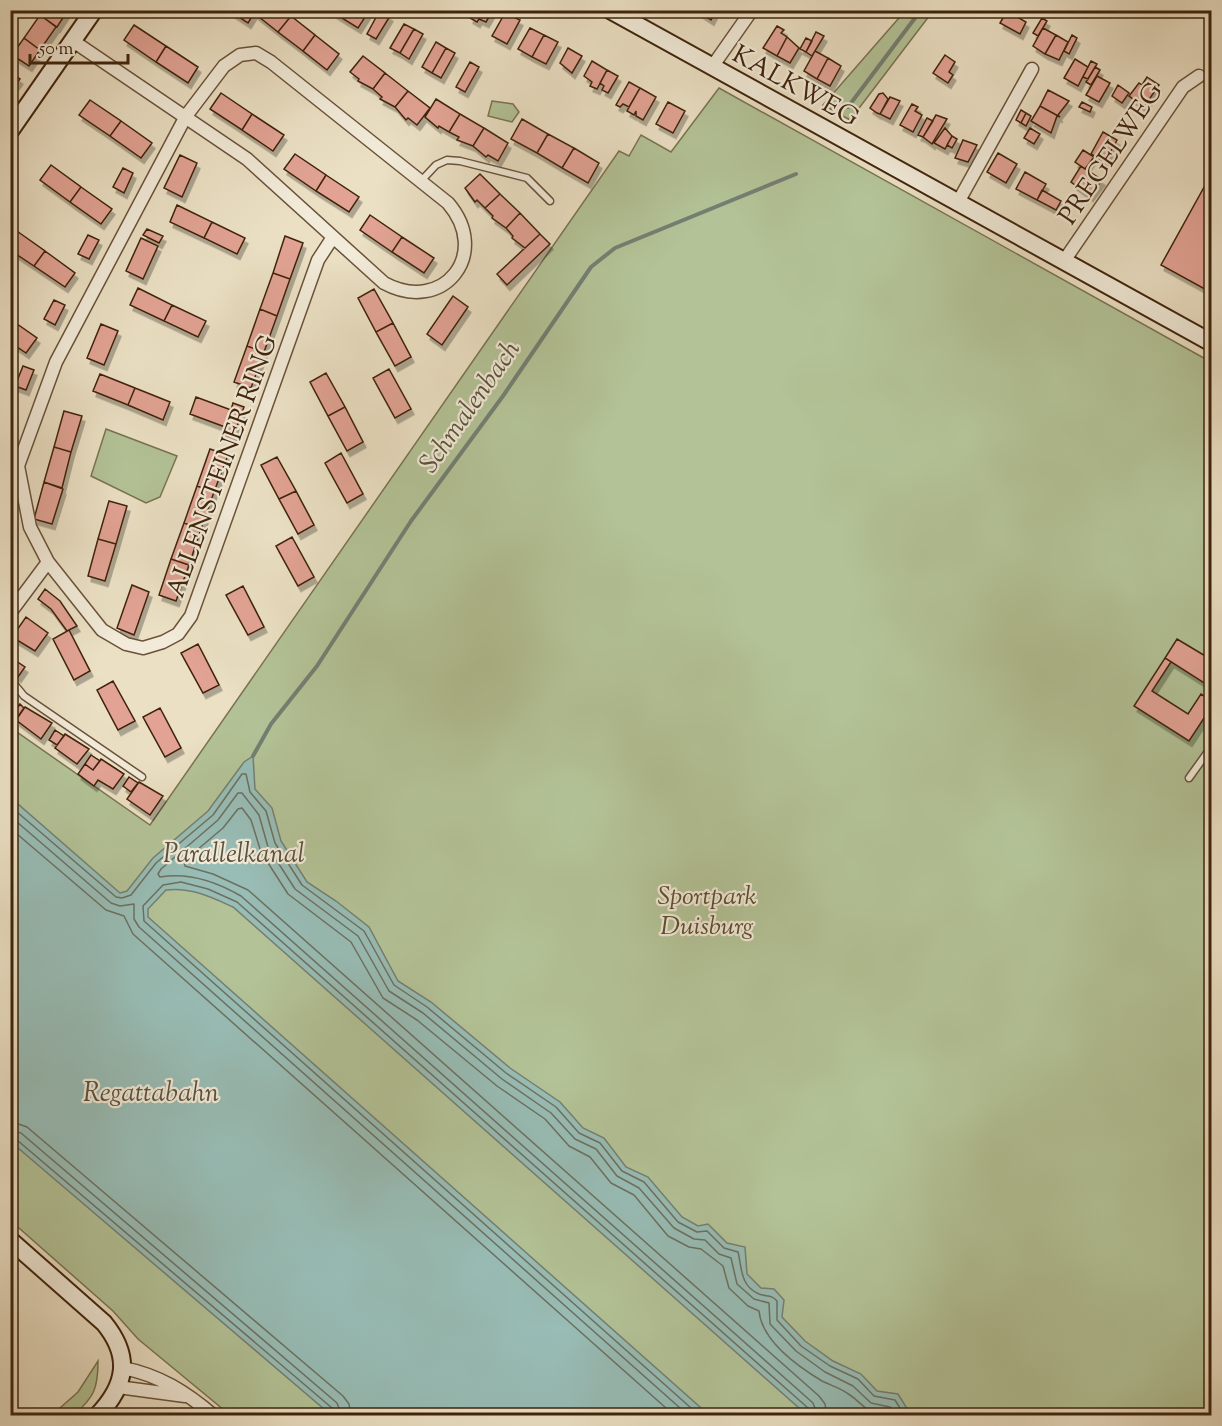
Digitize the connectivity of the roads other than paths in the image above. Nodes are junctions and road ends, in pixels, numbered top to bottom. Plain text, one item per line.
1 (94, 10) edge
2 (610, 10) edge
3 (752, 10) edge
4 (73, 41) junction
5 (712, 67) junction
6 (1032, 69) dead end
7 (1199, 76) dead end
8 (186, 116) junction
9 (10, 131) edge
10 (421, 181) junction
11 (550, 201) dead end
12 (957, 204) junction
13 (333, 237) junction
14 (1064, 261) junction
15 (1212, 343) edge
16 (14, 463) edge
17 (48, 562) junction
18 (10, 613) edge
19 (10, 679) edge
20 (1212, 746) edge
21 (142, 777) dead end
22 (1189, 778) dead end
23 (10, 1240) edge
24 (123, 1368) junction
25 (118, 1387) junction
26 (191, 1397) junction
27 (97, 1416) edge
28 (214, 1416) edge

1 - 4 street
2 - 5 street, KALKWEG
3 - 5 street
4 - 8 street
4 - 9 street
5 - 12 street, KALKWEG
6 - 12 street
7 - 14 street, PREGELWEG
8 - 10 street, ALLENSTEINER RING
8 - 13 street
8 - 16 street, ALLENSTEINER RING
10 - 11 lane
10 - 13 street
12 - 14 street, KALKWEG
13 - 17 street, ALLENSTEINER RING
14 - 15 street, KALKWEG
16 - 17 street, ALLENSTEINER RING
17 - 18 street
19 - 21 lane
20 - 22 lane
23 - 24 street
24 - 25 street
24 - 26 street
25 - 26 street
25 - 27 street
26 - 28 street

